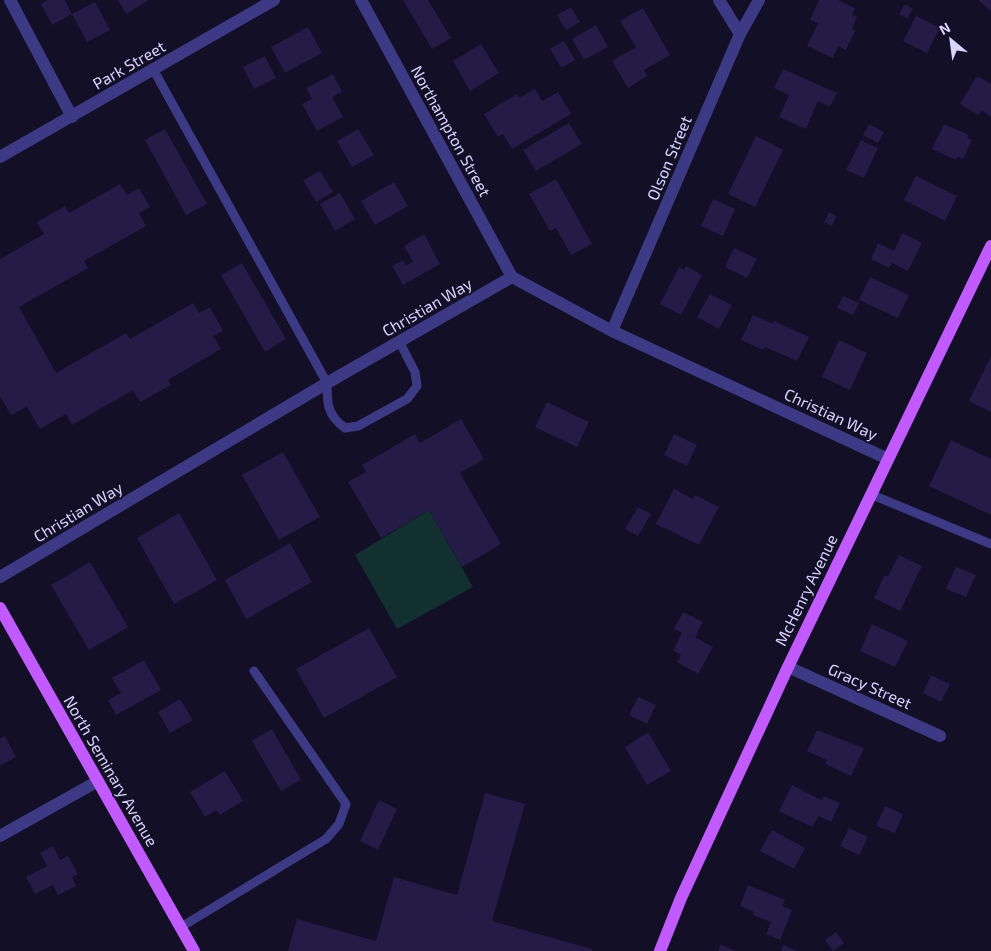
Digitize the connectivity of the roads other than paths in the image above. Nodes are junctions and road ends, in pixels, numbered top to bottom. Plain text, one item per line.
1 (10, 0) edge
2 (274, 0) edge
3 (361, 0) edge
4 (718, 0) edge
5 (759, 0) edge
6 (740, 34) junction
7 (153, 69) junction
8 (72, 117) junction
9 (0, 157) edge
10 (991, 246) edge
11 (512, 277) junction
12 (612, 330) junction
13 (399, 341) junction
14 (327, 383) junction
15 (888, 459) junction
16 (870, 494) junction
17 (991, 544) edge
18 (0, 577) edge
19 (0, 608) edge
20 (788, 667) junction
21 (254, 671) dead end
22 (940, 736) dead end
23 (98, 781) junction
24 (0, 836) edge
25 (181, 927) junction
26 (194, 951) edge
27 (660, 951) edge

1 - 8 street
2 - 7 street, Park Street
3 - 11 street, Northampton Street
4 - 6 street
5 - 6 street, Olson Street
6 - 12 street, Olson Street
7 - 8 street, Park Street
7 - 14 lane
8 - 9 street, Park Street
10 - 15 main road, McHenry Avenue
11 - 12 street, Christian Way
11 - 13 street, Christian Way
12 - 15 street, Christian Way
13 - 14 street, Christian Way
13 - 14 lane
14 - 18 street, Christian Way
15 - 16 main road, McHenry Avenue
16 - 17 lane
16 - 20 main road, McHenry Avenue
19 - 23 main road, North Seminary Avenue
20 - 22 street, Gracy Street
20 - 27 main road, McHenry Avenue
21 - 25 lane
23 - 24 street
23 - 25 main road, North Seminary Avenue
25 - 26 main road, North Seminary Avenue

